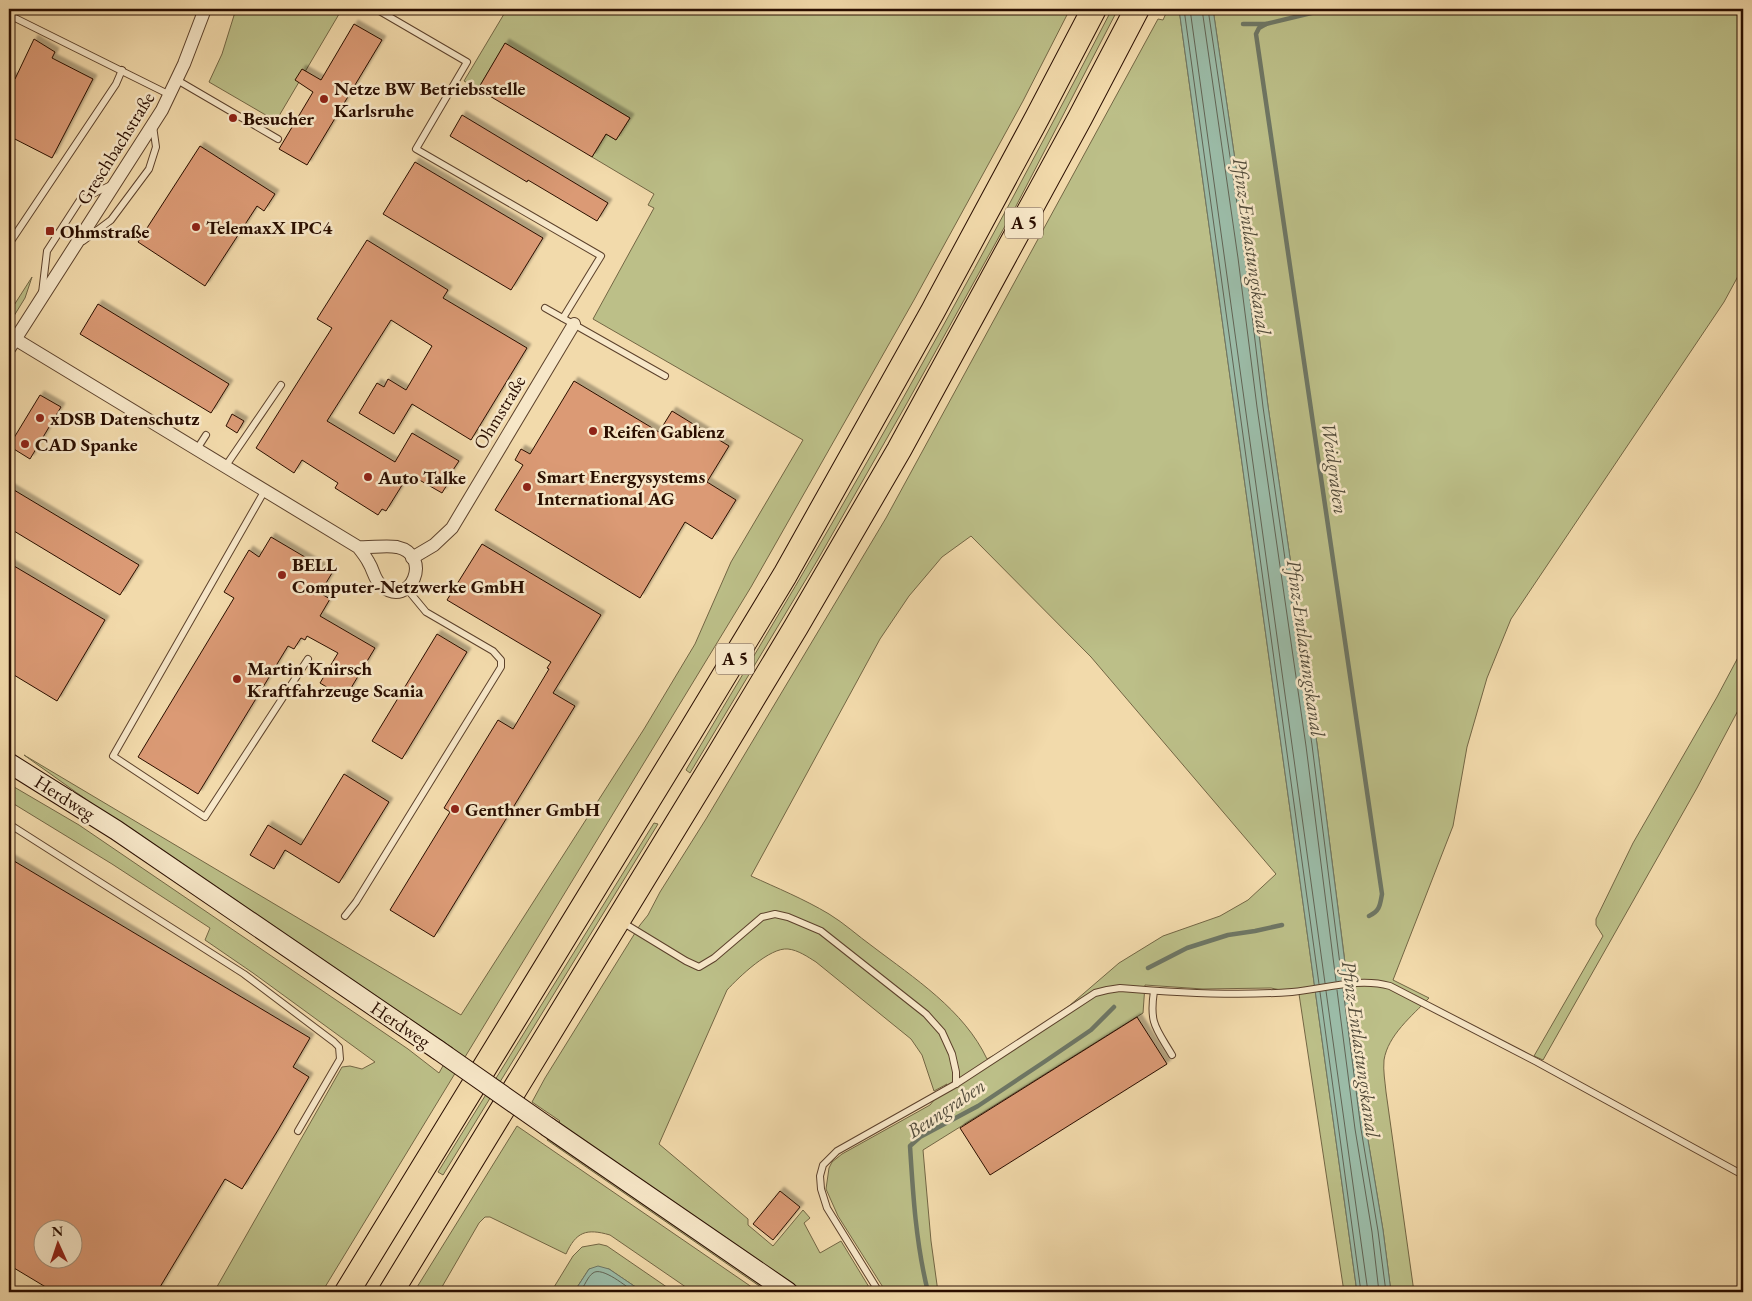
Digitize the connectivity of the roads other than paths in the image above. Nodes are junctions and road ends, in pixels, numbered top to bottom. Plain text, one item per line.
1 (204, 9) edge
2 (376, 9) edge
3 (1094, 9) edge
4 (1137, 9) edge
5 (9, 15) edge
6 (122, 70) junction
7 (177, 80) junction
8 (170, 95) junction
9 (153, 124) junction
10 (278, 139) dead end
11 (117, 182) junction
12 (9, 244) edge
13 (74, 247) junction
14 (42, 298) junction
15 (545, 308) dead end
16 (569, 321) junction
17 (12, 344) edge
18 (665, 376) dead end
19 (281, 385) dead end
20 (206, 434) dead end
21 (197, 449) junction
22 (224, 467) junction
23 (265, 490) junction
24 (358, 547) junction
25 (412, 558) junction
26 (407, 589) junction
27 (308, 659) dead end
28 (9, 763) edge
29 (9, 824) edge
30 (345, 916) dead end
31 (619, 920) junction
32 (1154, 991) junction
33 (1172, 1055) dead end
34 (956, 1084) junction
35 (298, 1131) dead end
36 (1743, 1175) edge
37 (347, 1292) edge
38 (391, 1292) edge
39 (788, 1292) edge
40 (880, 1292) edge

1 - 7 street, Greschbachstraße
2 - 16 lane
3 - 37 highway, A 5
4 - 31 highway, A 5
5 - 6 lane
6 - 8 lane
6 - 12 lane
7 - 8 street, Greschbachstraße
7 - 10 lane
8 - 9 street, Greschbachstraße
9 - 11 street, Greschbachstraße
9 - 13 lane
11 - 13 street, Greschbachstraße
11 - 14 lane
13 - 14 street, Greschbachstraße
14 - 17 street, Greschbachstraße
15 - 16 lane
16 - 18 lane
16 - 25 street, Ohmstraße
17 - 21 street
19 - 22 lane
20 - 21 lane
21 - 22 street
22 - 23 street
23 - 24 street
23 - 27 lane
24 - 25 street
24 - 26 street
25 - 26 street
26 - 30 lane
28 - 39 main road, Herdweg, bridge
29 - 35 lane
31 - 34 lane
31 - 38 highway, A 5
32 - 33 lane
32 - 34 lane
32 - 36 lane
34 - 40 lane

